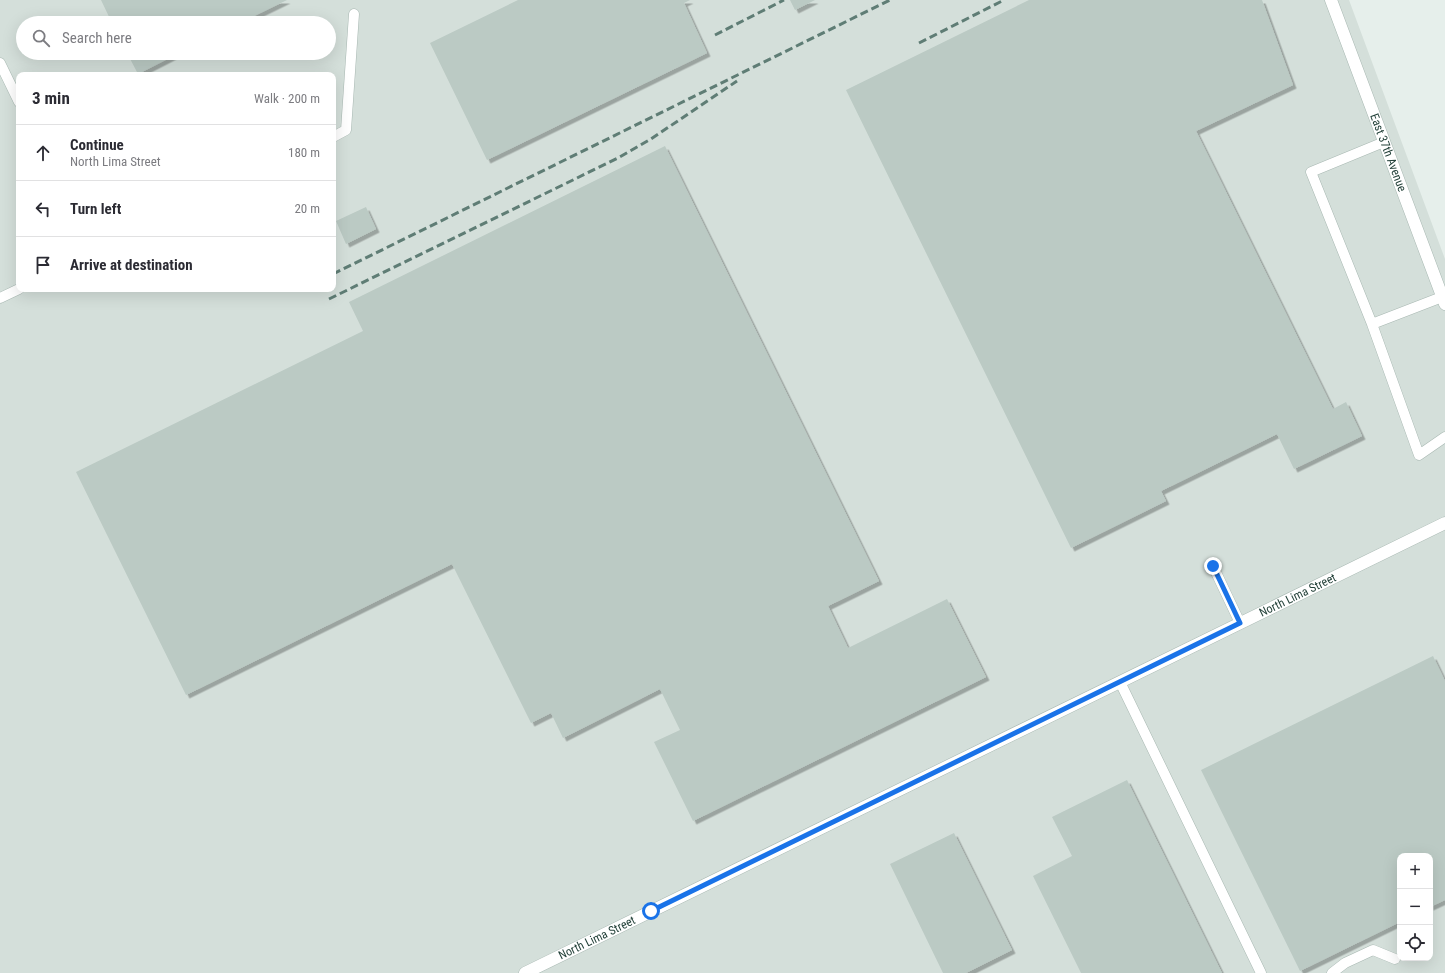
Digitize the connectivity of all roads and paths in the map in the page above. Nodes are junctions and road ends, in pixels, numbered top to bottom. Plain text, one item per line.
1 (1331, 0) edge
2 (354, 14) dead end
3 (0, 63) edge
4 (16, 96) edge
5 (336, 135) edge
6 (1384, 142) junction
7 (16, 290) edge
8 (0, 298) edge
9 (1444, 300) edge
10 (1372, 324) junction
11 (1445, 437) edge
12 (1445, 522) edge
13 (1213, 566) dead end
14 (1240, 623) junction
15 (1120, 682) junction
16 (1395, 959) dead end
17 (525, 973) edge
18 (1261, 973) edge
19 (1332, 973) edge

1 - 6 street, East 37th Avenue
2 - 5 lane
3 - 4 lane
6 - 9 street, East 37th Avenue
6 - 10 lane
7 - 8 lane
9 - 10 lane
10 - 11 lane
12 - 14 street, North Lima Street
13 - 14 lane
14 - 15 street, North Lima Street
15 - 17 street, North Lima Street
15 - 18 lane
16 - 19 lane

